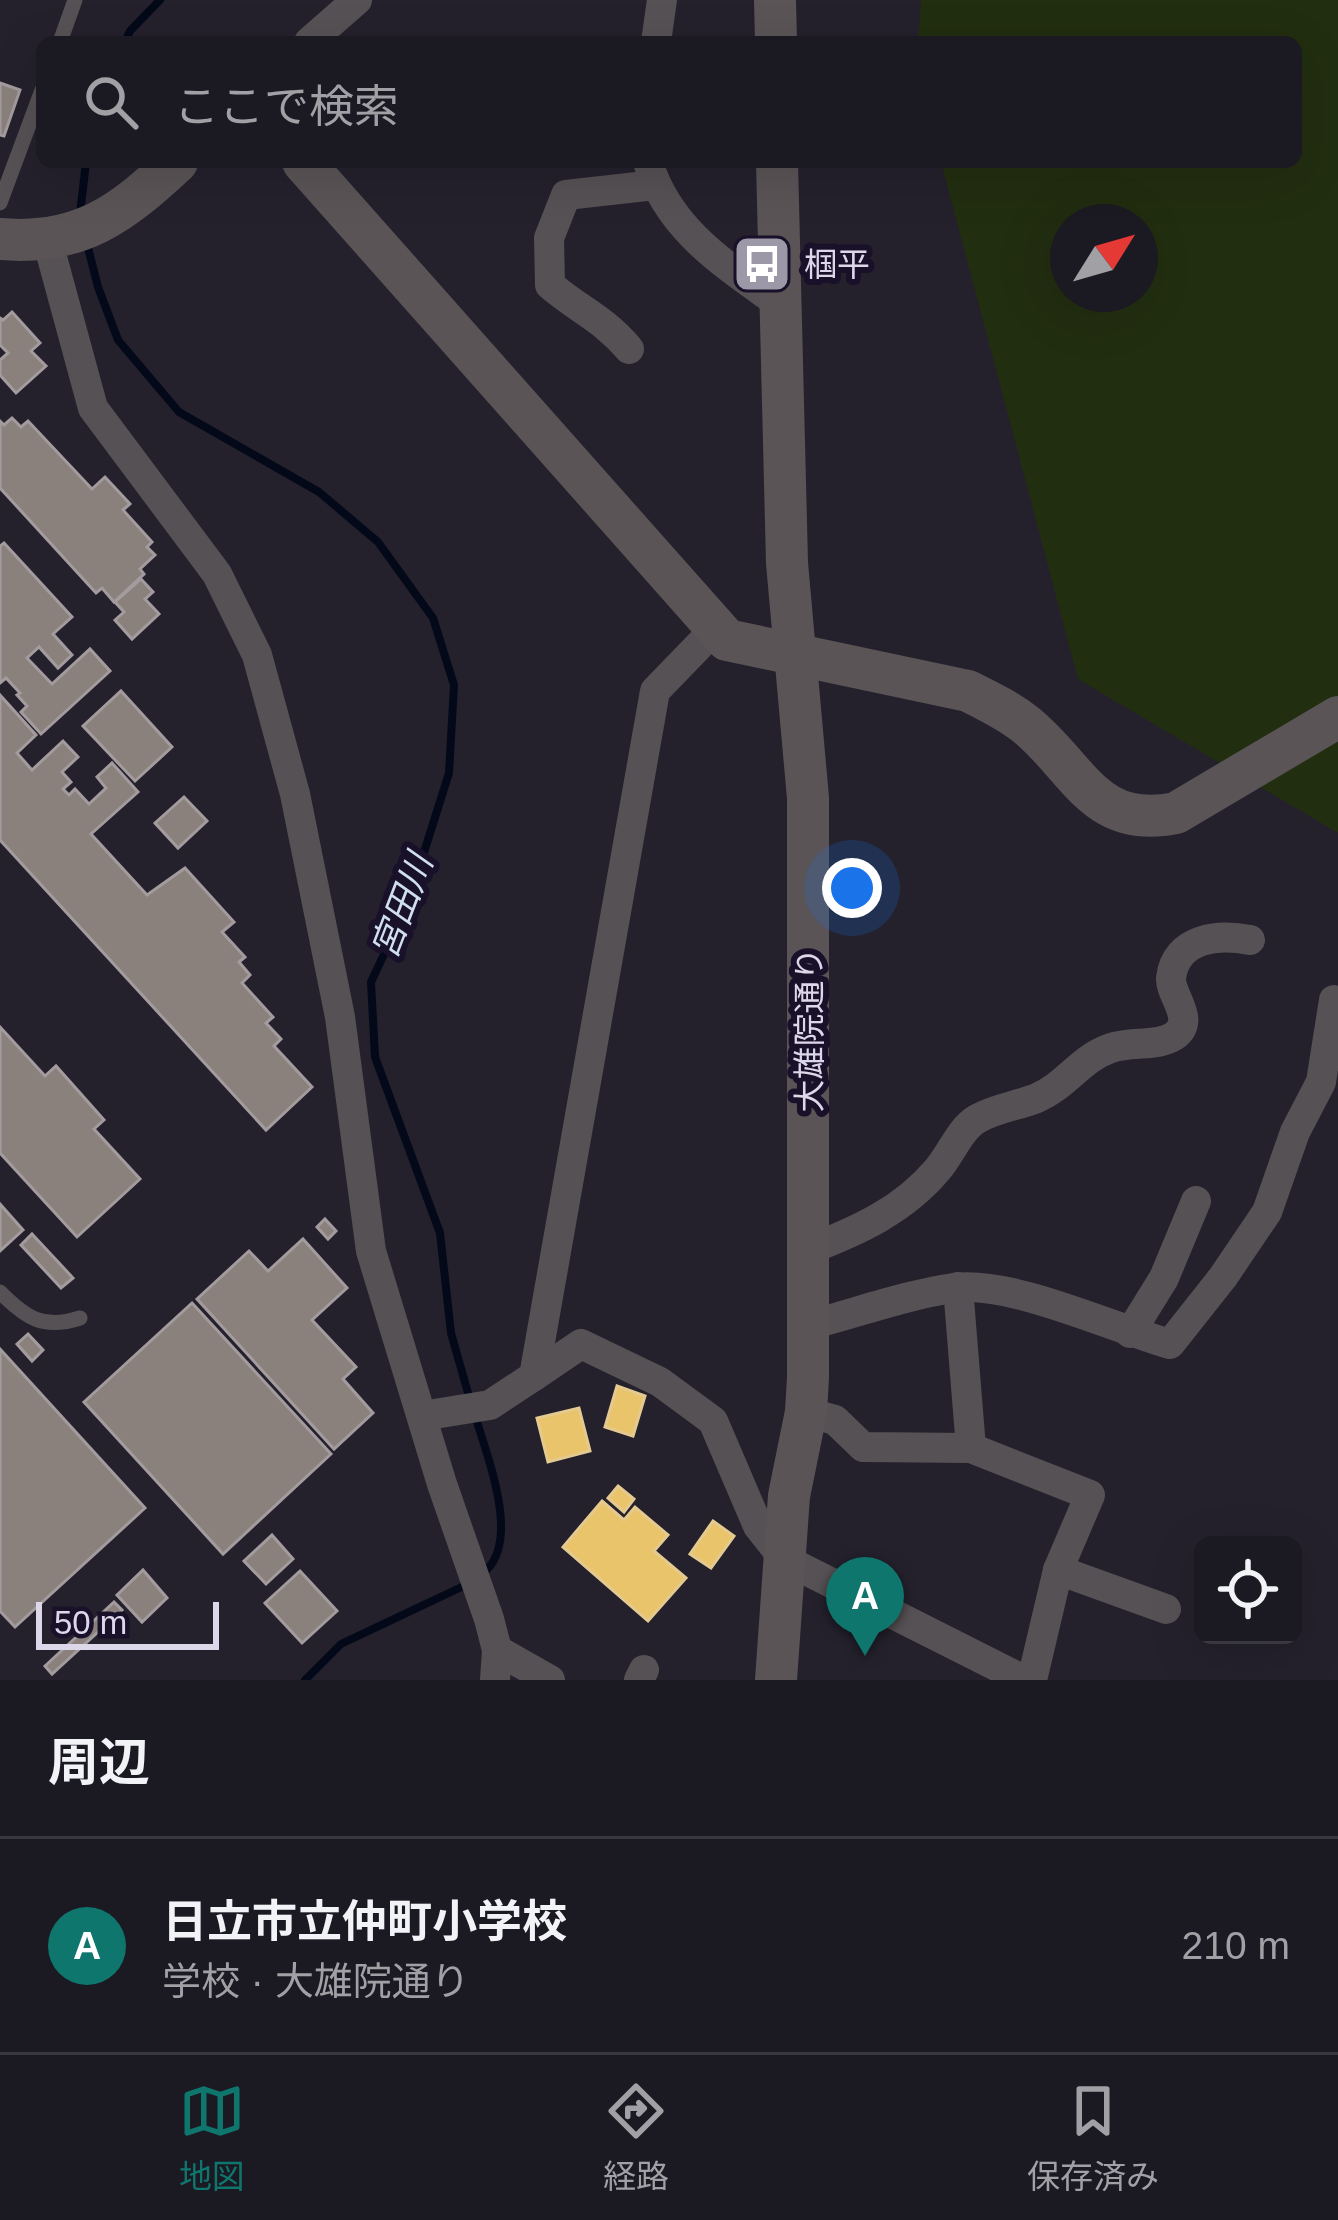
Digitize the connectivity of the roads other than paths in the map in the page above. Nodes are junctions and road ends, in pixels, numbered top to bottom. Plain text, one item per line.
1 (75, 0) edge
2 (357, 0) edge
3 (662, 0) edge
4 (775, 0) edge
5 (62, 36) edge
6 (316, 36) edge
7 (657, 36) edge
8 (776, 36) edge
9 (36, 106) edge
10 (168, 168) edge
11 (315, 168) edge
12 (778, 168) edge
13 (651, 173) edge
14 (0, 202) edge
15 (70, 234) junction
16 (0, 239) edge
17 (778, 303) junction
18 (629, 349) dead end
19 (715, 629) junction
20 (796, 655) junction
21 (1338, 717) edge
22 (1250, 940) dead end
23 (1334, 1000) dead end
24 (1196, 1201) dead end
25 (808, 1250) junction
26 (958, 1287) junction
27 (0, 1292) edge
28 (80, 1318) dead end
29 (809, 1325) junction
30 (1130, 1333) junction
31 (534, 1376) junction
32 (806, 1412) junction
33 (422, 1416) junction
34 (971, 1448) junction
35 (784, 1559) junction
36 (1058, 1570) junction
37 (1166, 1609) dead end
38 (496, 1665) edge
39 (550, 1680) edge
40 (776, 1680) edge
41 (1028, 1680) edge

1 - 5 lane
2 - 6 street
3 - 7 street
4 - 8 street
9 - 14 lane
10 - 15 street
11 - 19 street
12 - 17 street, 大雄院通り
13 - 17 street
13 - 18 street
15 - 16 street
15 - 33 street
17 - 20 street, 大雄院通り
19 - 20 street
19 - 31 street
20 - 21 street
20 - 25 street, 大雄院通り
22 - 25 street
23 - 30 street
24 - 30 street
25 - 29 street, 大雄院通り
26 - 29 street
26 - 30 street
26 - 34 street
27 - 28 lane
29 - 32 street, 大雄院通り
31 - 33 street
31 - 35 street
32 - 34 street
32 - 35 street, 大雄院通り
33 - 38 street
34 - 36 street
35 - 40 street, 大雄院通り
35 - 41 street
36 - 37 street
36 - 41 street
38 - 39 street

